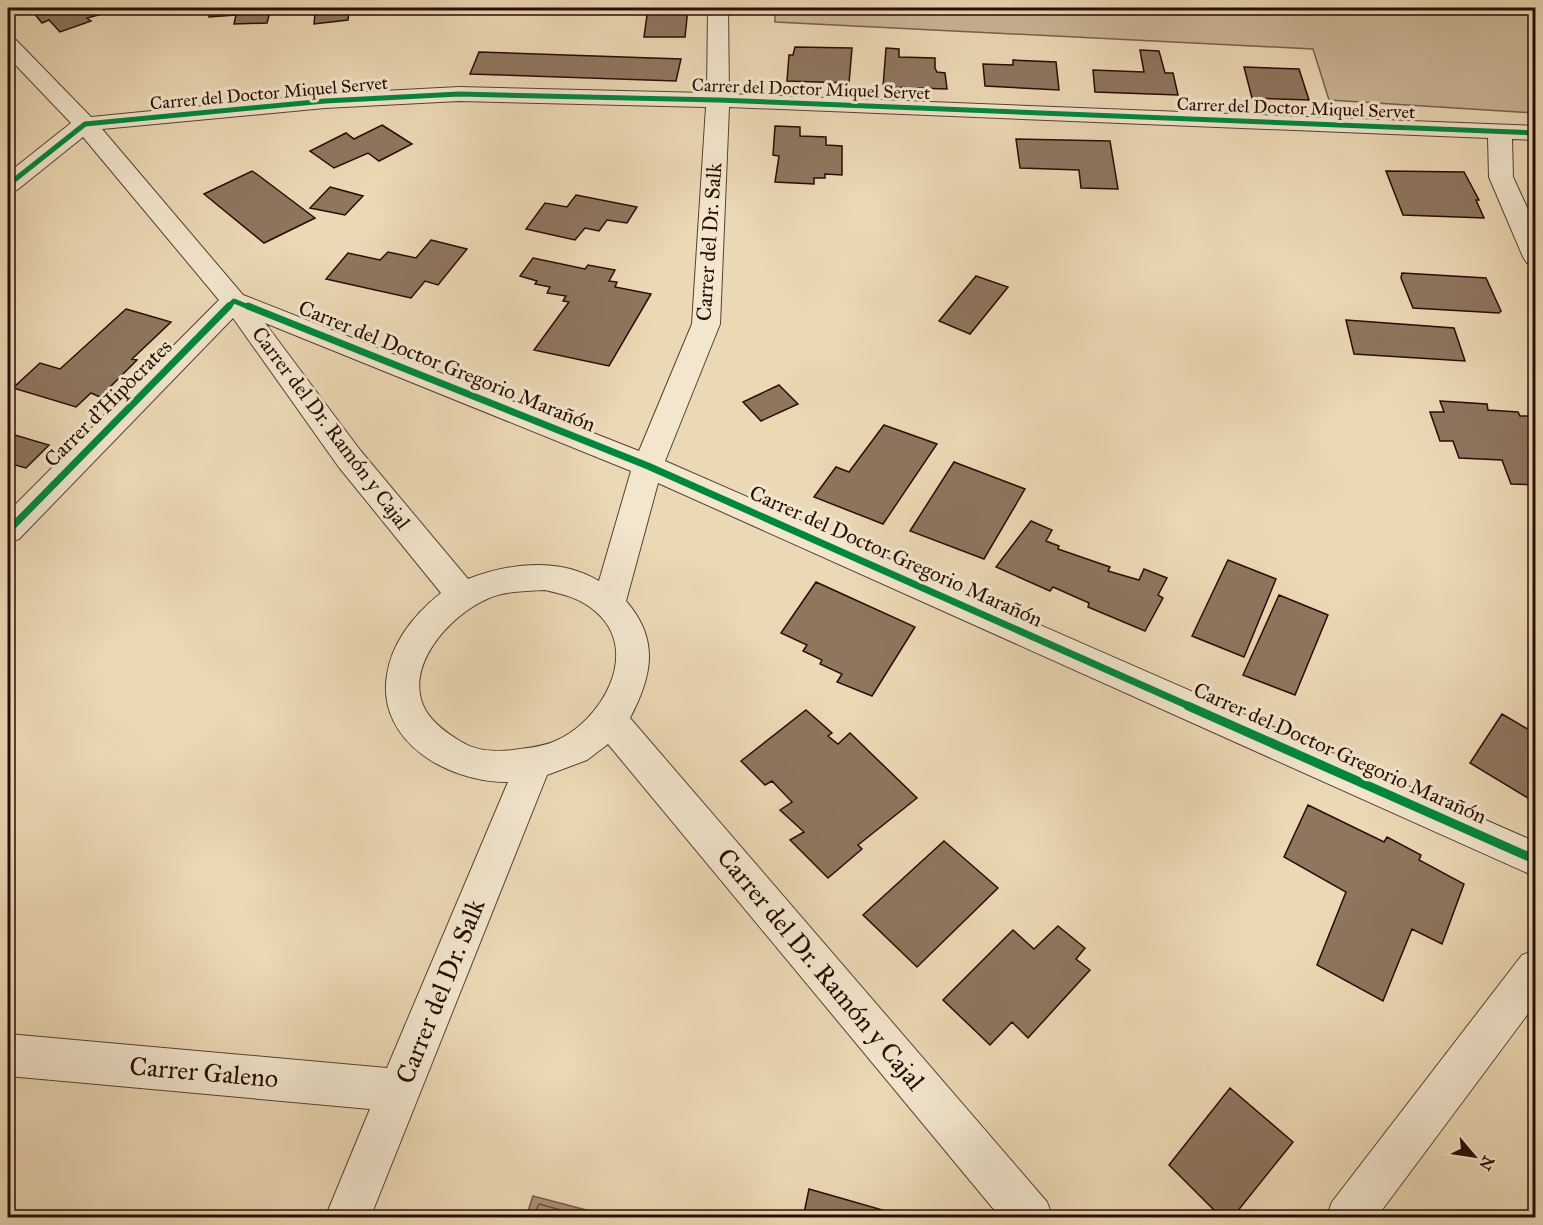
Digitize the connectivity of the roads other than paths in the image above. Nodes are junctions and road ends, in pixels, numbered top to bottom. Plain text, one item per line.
1 (718, 8) edge
2 (8, 45) edge
3 (718, 100) junction
4 (85, 124) junction
5 (1500, 131) junction
6 (1536, 133) edge
7 (8, 185) edge
8 (1536, 257) edge
9 (234, 301) junction
10 (648, 466) junction
11 (8, 531) edge
12 (464, 596) junction
13 (609, 603) junction
14 (610, 720) junction
15 (533, 764) junction
16 (1536, 860) edge
17 (1536, 969) edge
18 (8, 1055) edge
19 (400, 1090) junction
20 (347, 1218) edge
21 (1031, 1218) edge
22 (1348, 1218) edge

1 - 3 street, Carrer del Dr. Salk
2 - 4 street, Carrer del Dr. Ramón y Cajal
3 - 4 street, Carrer del Doctor Miquel Servet
3 - 5 street, Carrer del Doctor Miquel Servet
3 - 10 street, Carrer del Dr. Salk
4 - 7 street
4 - 9 street, Carrer del Dr. Ramón y Cajal
5 - 6 street, Carrer del Doctor Miquel Servet
5 - 8 street
9 - 10 street, Carrer del Doctor Gregorio Marañón
9 - 11 street, Carrer d'Hipòcrates
9 - 12 street, Carrer del Dr. Ramón y Cajal
10 - 13 street, Carrer del Dr. Salk
10 - 16 street, Carrer del Doctor Gregorio Marañón
12 - 13 street
12 - 15 street
13 - 14 street
14 - 15 street
14 - 21 street, Carrer del Dr. Ramón y Cajal
15 - 19 street, Carrer del Dr. Salk
17 - 22 street
18 - 19 street, Carrer Galeno
19 - 20 street, Carrer del Dr. Salk

